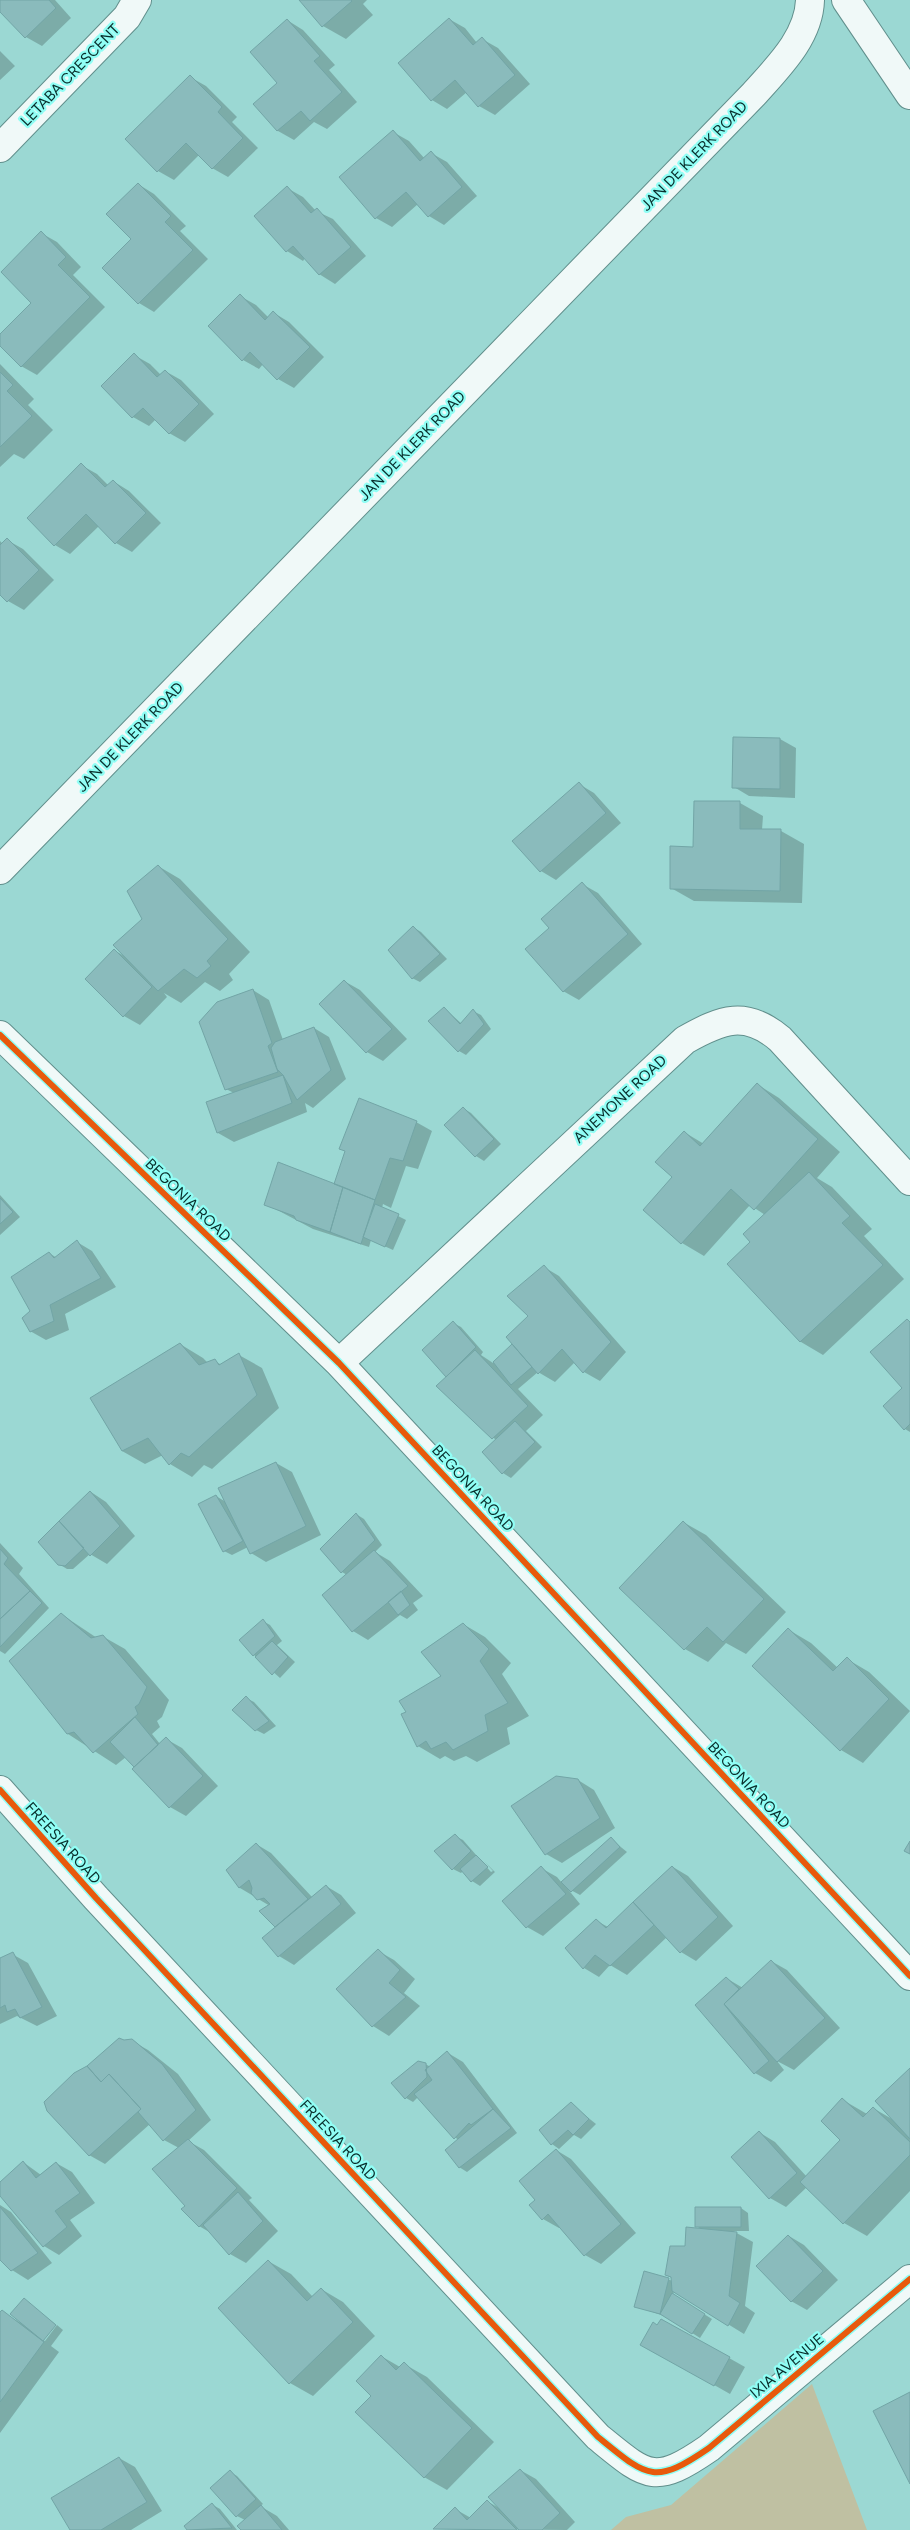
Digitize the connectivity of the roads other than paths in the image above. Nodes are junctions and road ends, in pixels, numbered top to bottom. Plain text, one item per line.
1 (137, 0) edge
2 (846, 0) edge
3 (810, 6) edge
4 (910, 95) edge
5 (0, 148) edge
6 (0, 870) edge
7 (0, 1035) edge
8 (910, 1181) edge
9 (339, 1363) junction
10 (0, 1790) edge
11 (910, 1976) edge
12 (910, 2278) edge
13 (677, 2468) joint

1 - 5 street, LETABA CRESCENT
2 - 4 street
3 - 6 street, JAN DE KLERK ROAD
7 - 9 street, BEGONIA ROAD
8 - 9 street, ANEMONE ROAD
9 - 11 street, BEGONIA ROAD
10 - 13 street, FREESIA ROAD
12 - 13 street, IXIA AVENUE

